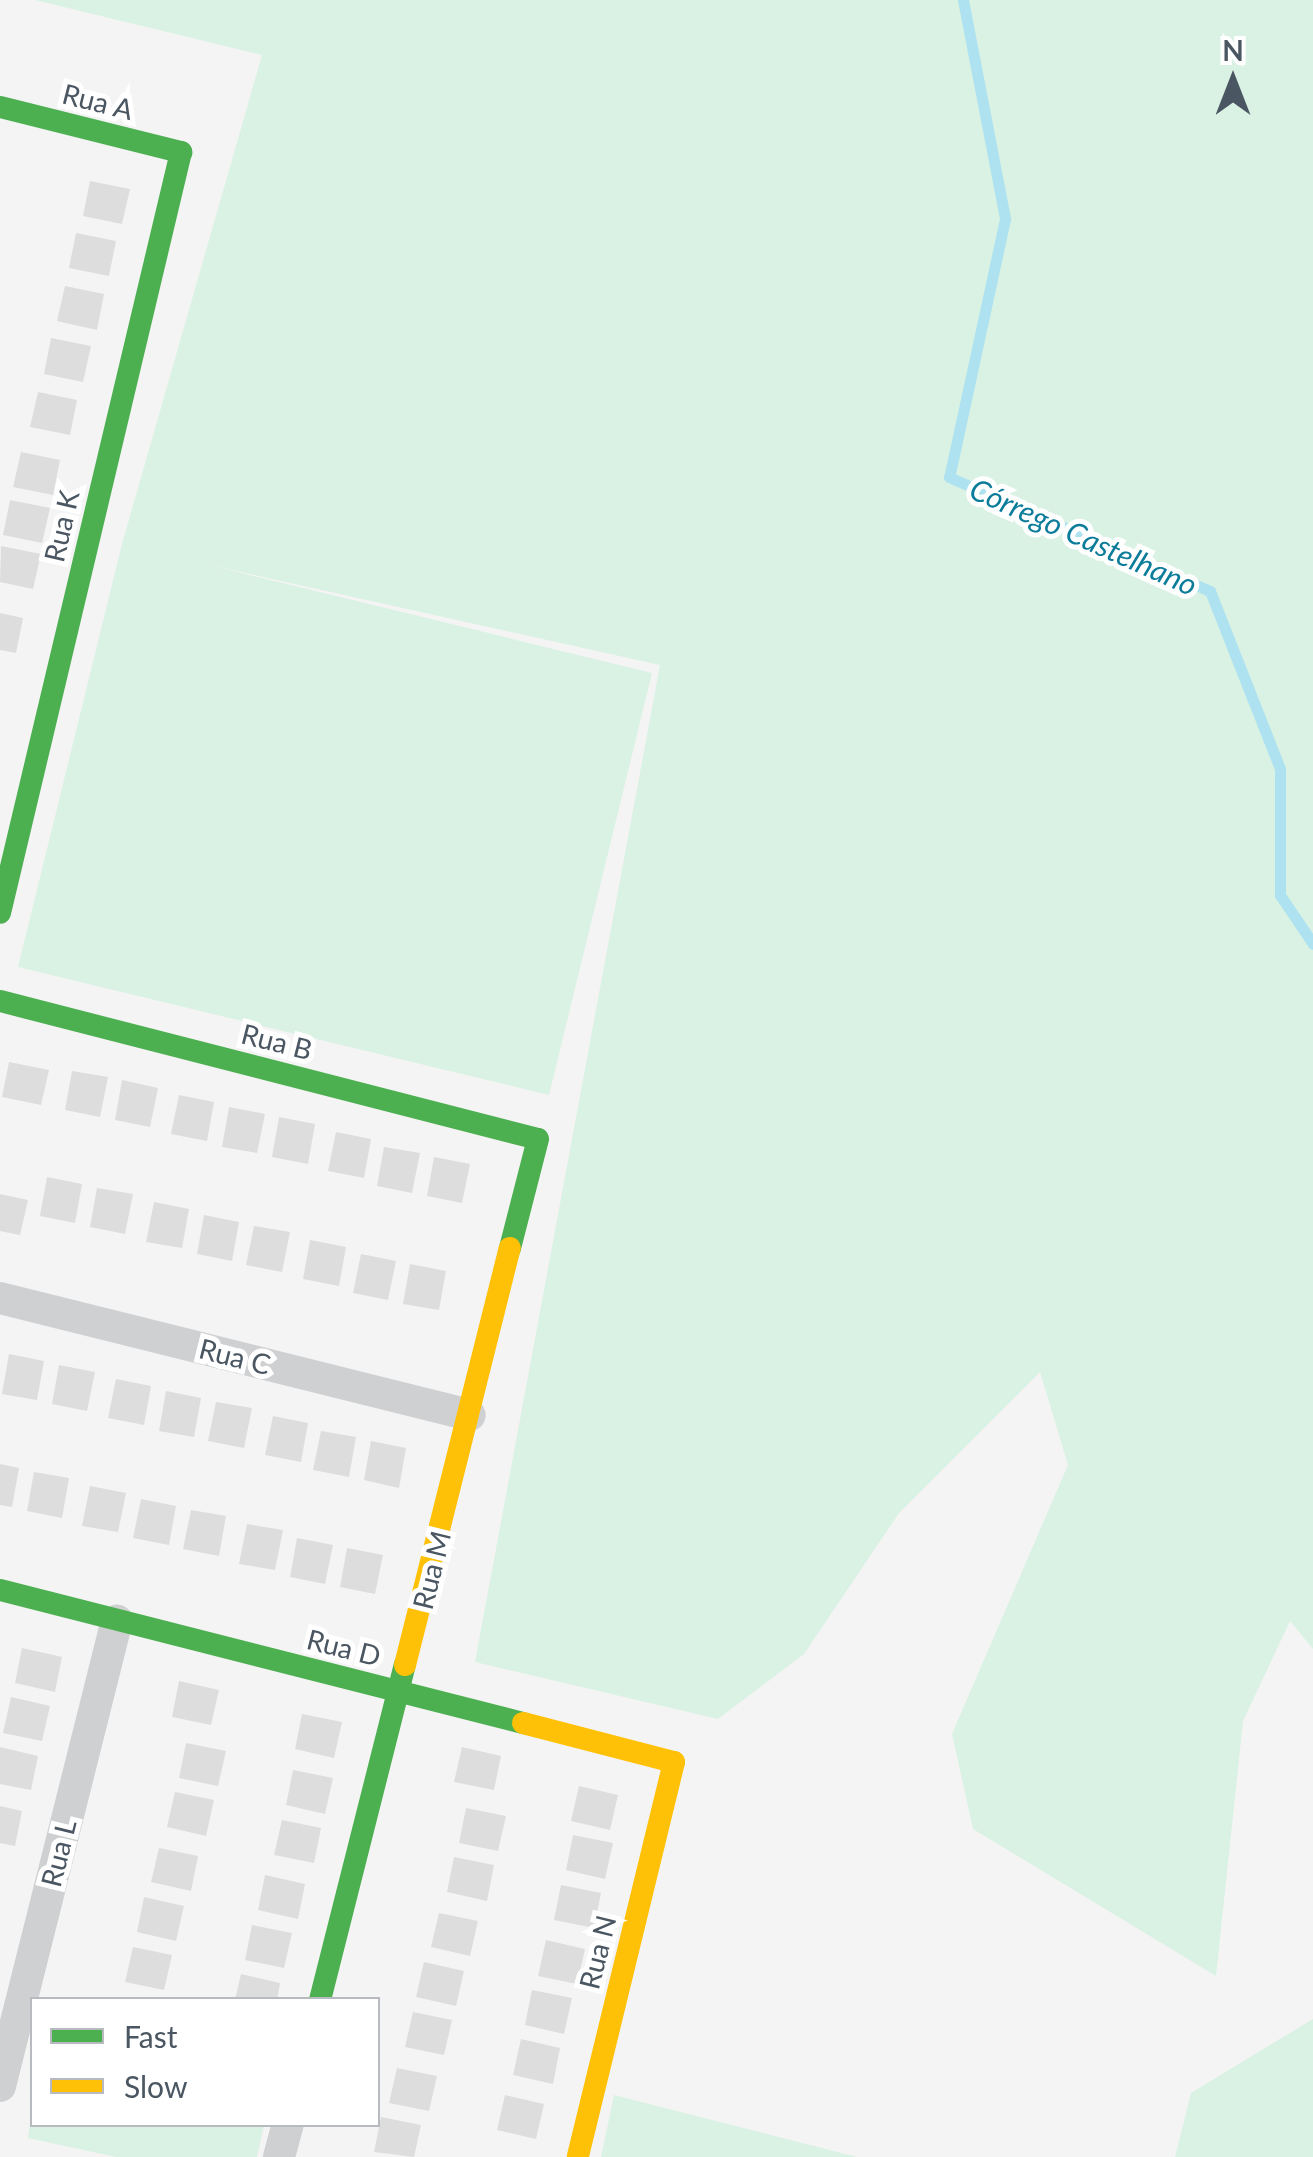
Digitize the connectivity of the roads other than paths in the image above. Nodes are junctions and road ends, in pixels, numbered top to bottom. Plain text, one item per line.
1 (0, 107) edge
2 (181, 152) joint
3 (0, 913) edge
4 (0, 1001) edge
5 (538, 1138) joint
6 (0, 1298) edge
7 (470, 1414) junction
8 (0, 1590) edge
9 (117, 1620) junction
10 (400, 1692) junction
11 (674, 1762) joint
12 (321, 1997) edge
13 (0, 2086) edge
14 (287, 2127) edge
15 (279, 2157) edge
16 (578, 2157) edge

1 - 2 street, Rua A
2 - 3 street, Rua K
4 - 5 street, Rua B
5 - 7 street, Rua M
6 - 7 street, Rua C
7 - 10 street, Rua M
8 - 9 street, Rua D
9 - 10 street, Rua D
9 - 13 street, Rua L
10 - 11 street, Rua D
10 - 12 street, Rua M
11 - 16 street, Rua N
14 - 15 street

